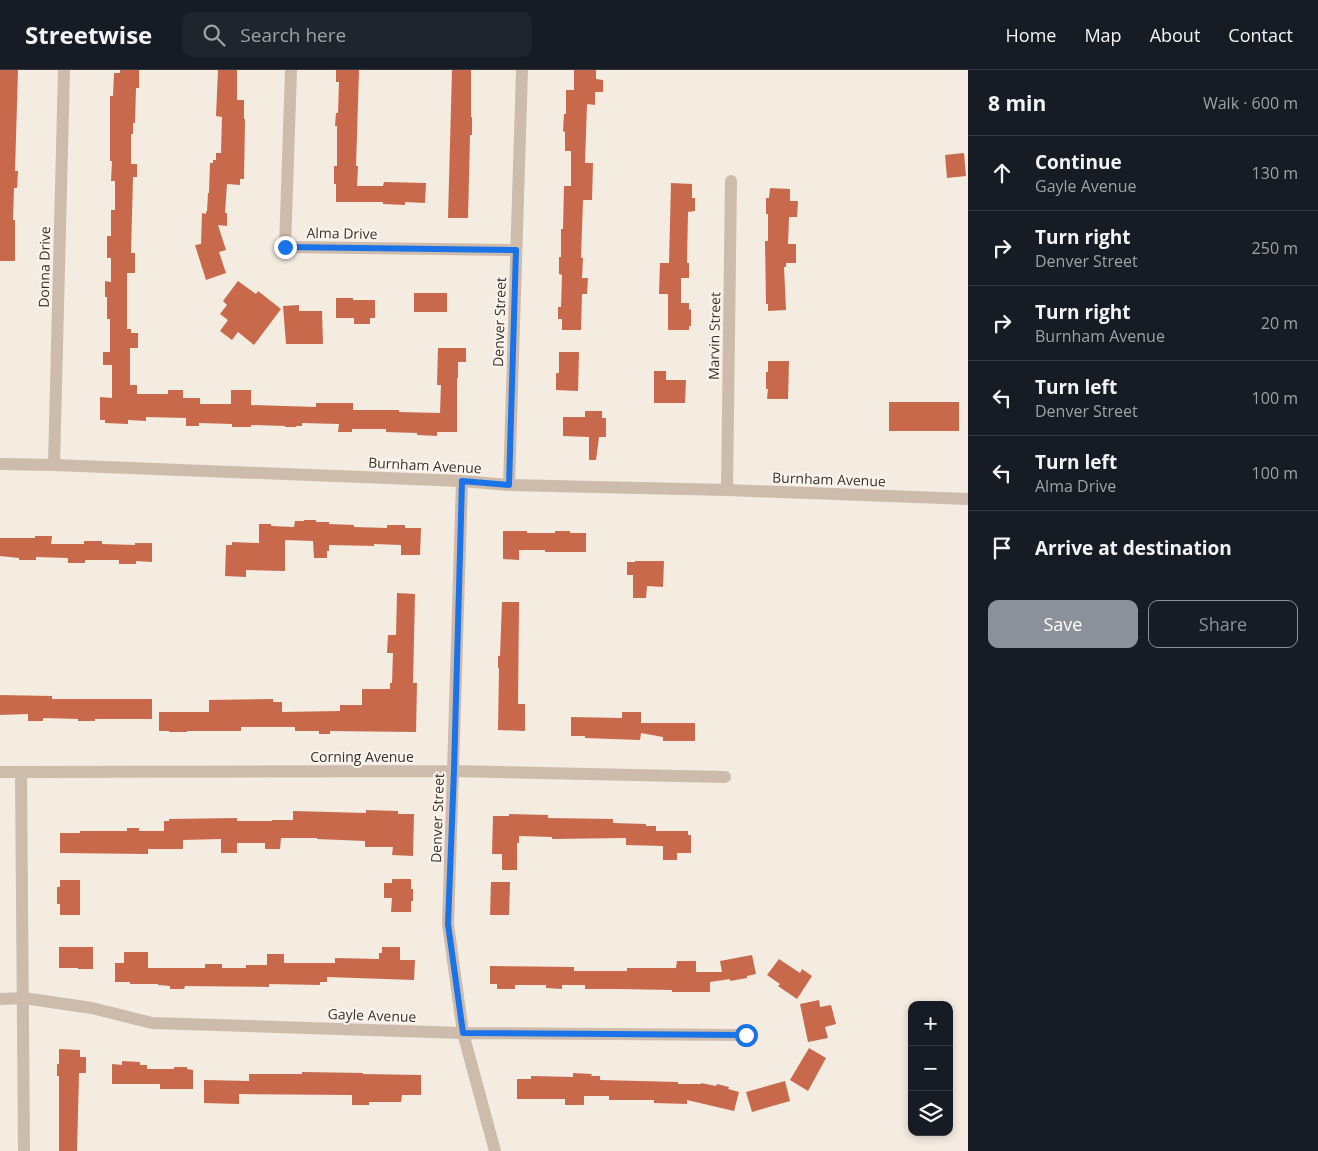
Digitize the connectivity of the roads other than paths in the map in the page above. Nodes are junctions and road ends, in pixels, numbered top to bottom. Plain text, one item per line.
1 (64, 70) edge
2 (291, 70) edge
3 (522, 70) edge
4 (731, 181) dead end
5 (516, 250) junction
6 (0, 464) edge
7 (54, 465) junction
8 (462, 481) junction
9 (509, 485) junction
10 (727, 490) junction
11 (968, 499) edge
12 (454, 770) junction
13 (0, 772) edge
14 (21, 772) junction
15 (725, 776) dead end
16 (23, 998) junction
17 (0, 999) edge
18 (463, 1033) junction
19 (746, 1035) dead end
20 (24, 1151) edge
21 (495, 1151) edge

1 - 7 street, Donna Drive
2 - 5 street, Alma Drive
3 - 5 street, Denver Street
4 - 10 street, Marvin Street
5 - 9 street, Denver Street
6 - 7 street, Burnham Avenue
7 - 8 street, Burnham Avenue
8 - 9 street, Burnham Avenue
8 - 12 street, Denver Street
9 - 10 street, Burnham Avenue
10 - 11 street, Burnham Avenue
12 - 14 street, Corning Avenue
12 - 15 street, Corning Avenue
12 - 18 street, Denver Street
13 - 14 street, Corning Avenue
14 - 16 street
16 - 17 street, Gayle Avenue
16 - 18 street, Gayle Avenue
16 - 20 street
18 - 19 street, Gayle Avenue
18 - 21 street, Denver Street

